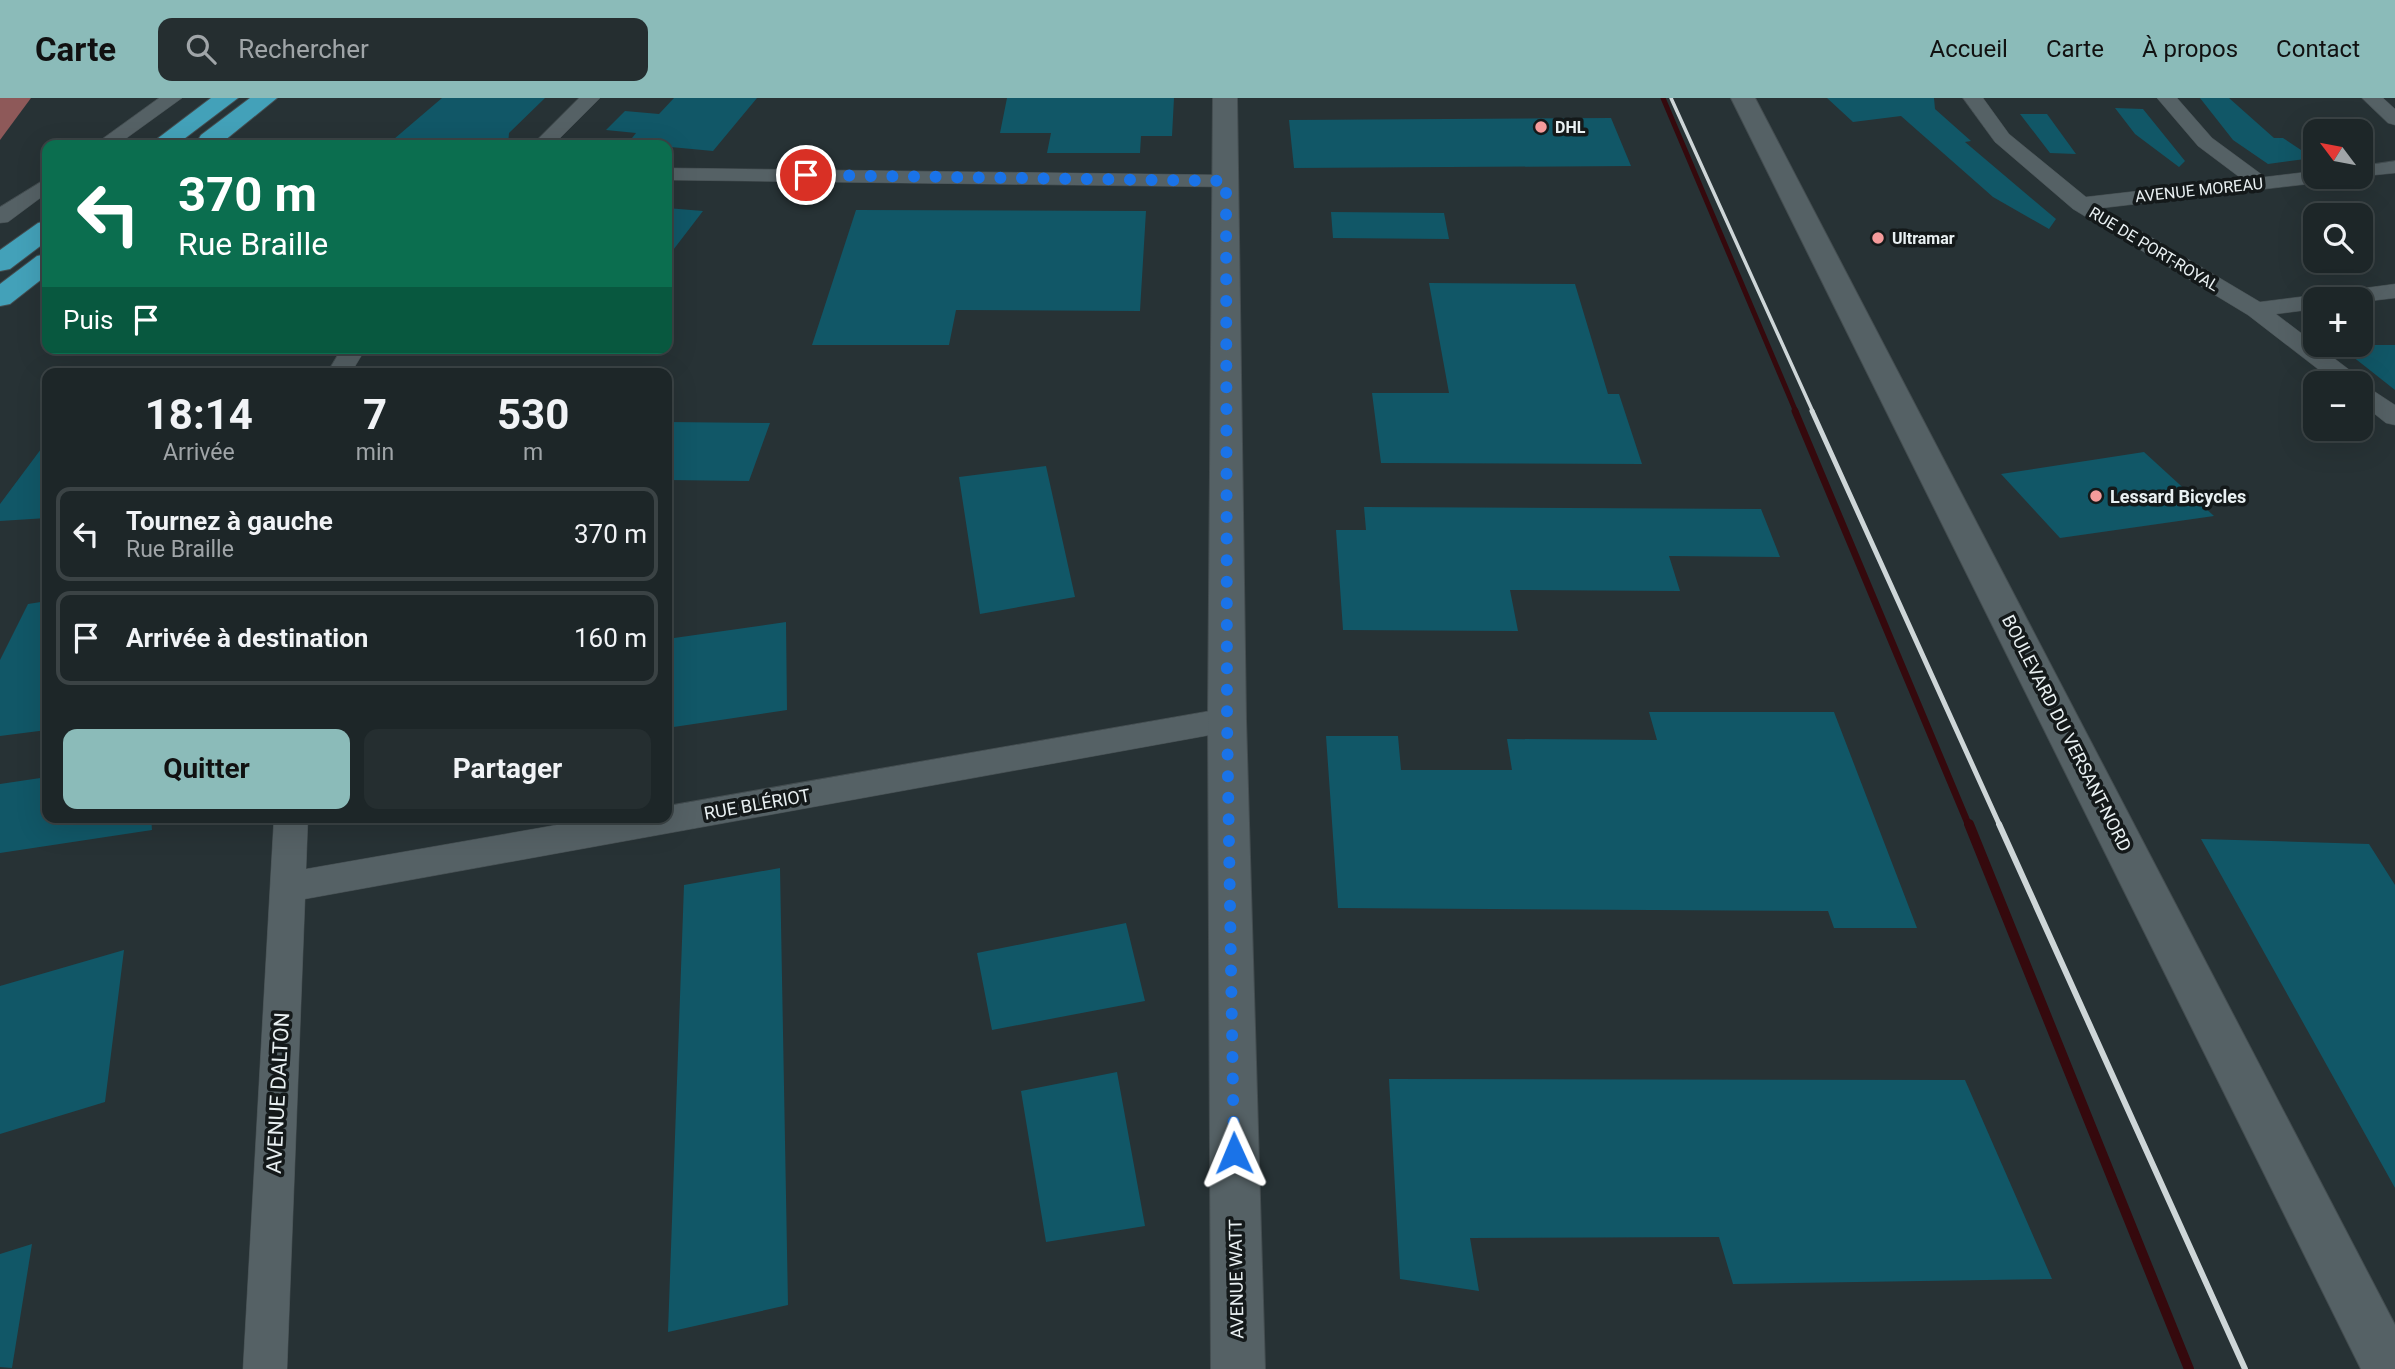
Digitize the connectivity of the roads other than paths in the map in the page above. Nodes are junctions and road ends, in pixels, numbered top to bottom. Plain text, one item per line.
1 (172, 98) edge
2 (226, 98) edge
3 (265, 98) edge
4 (590, 98) edge
5 (1225, 98) edge
6 (1742, 98) edge
7 (1973, 98) edge
8 (2167, 98) edge
9 (2372, 98) edge
10 (2395, 118) edge
11 (111, 140) edge
12 (168, 140) edge
13 (209, 140) edge
14 (547, 140) edge
15 (2395, 167) edge
16 (2373, 170) edge
17 (672, 174) edge
18 (2303, 179) edge
19 (1226, 181) junction
20 (2261, 184) junction
21 (42, 188) edge
22 (2081, 204) junction
23 (0, 217) edge
24 (42, 233) edge
25 (0, 263) edge
26 (42, 266) edge
27 (42, 267) edge
28 (2395, 291) edge
29 (2373, 294) edge
30 (0, 298) edge
31 (0, 304) edge
32 (2303, 304) edge
33 (2256, 310) junction
34 (2335, 371) edge
35 (2373, 400) edge
36 (2395, 417) edge
37 (1227, 720) junction
38 (672, 819) edge
39 (291, 823) edge
40 (647, 823) edge
41 (287, 887) junction
42 (265, 1369) edge
43 (1237, 1369) edge
44 (2389, 1369) edge

1 - 11 street
2 - 12 highway
3 - 13 highway
4 - 14 street
5 - 19 street, AVENUE WATT
6 - 44 street, BOULEVARD DU VERSANT-NORD
7 - 22 street, RUE DE PORT-ROYAL
8 - 20 street
9 - 10 street
15 - 16 street
17 - 19 street
18 - 20 street, AVENUE MOREAU
19 - 37 street, AVENUE WATT
20 - 22 street, AVENUE MOREAU
21 - 23 street
22 - 33 street, RUE DE PORT-ROYAL
24 - 25 highway
26 - 30 highway
27 - 31 highway
28 - 29 street
32 - 33 street
33 - 34 street, RUE DE PORT-ROYAL
35 - 36 street
37 - 38 street, RUE BLÉRIOT
37 - 43 street, AVENUE WATT
39 - 41 street, AVENUE DALTON
40 - 41 street, RUE BLÉRIOT
41 - 42 street, AVENUE DALTON

